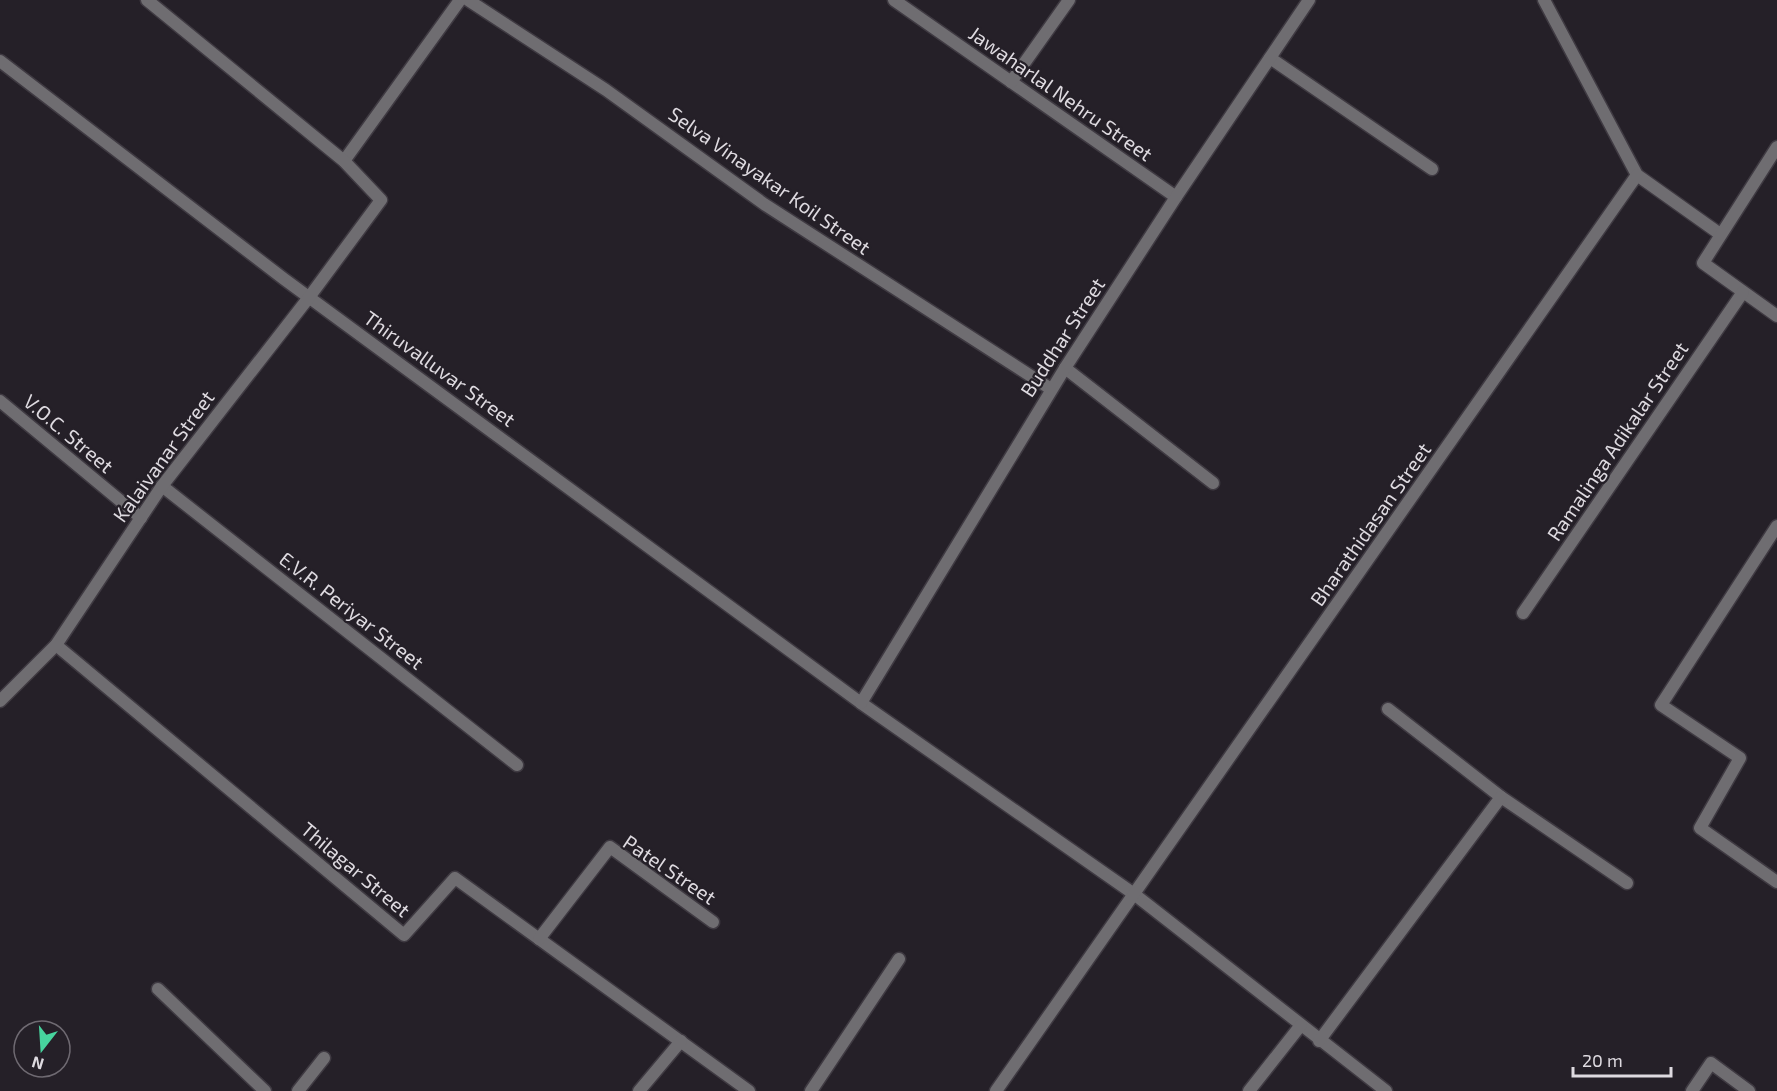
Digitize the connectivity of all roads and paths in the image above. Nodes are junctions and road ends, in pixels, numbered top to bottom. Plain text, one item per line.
1 (147, 0) edge
2 (460, 0) edge
3 (468, 0) edge
4 (894, 0) edge
5 (1069, 0) edge
6 (1309, 0) edge
7 (1544, 0) edge
8 (1270, 58) junction
9 (0, 61) edge
10 (1011, 82) junction
11 (1777, 147) edge
12 (344, 161) junction
13 (1432, 169) dead end
14 (1637, 175) junction
15 (1176, 197) junction
16 (1720, 234) junction
17 (1743, 292) junction
18 (310, 296) junction
19 (1777, 316) edge
20 (1065, 368) junction
21 (1051, 389) junction
22 (0, 401) edge
23 (1213, 483) dead end
24 (162, 486) junction
25 (141, 518) junction
26 (1777, 526) edge
27 (1523, 613) dead end
28 (56, 645) junction
29 (0, 701) edge
30 (861, 703) junction
31 (1388, 709) dead end
32 (517, 765) dead end
33 (1501, 797) junction
34 (1777, 882) edge
35 (1627, 883) dead end
36 (1134, 894) junction
37 (713, 922) dead end
38 (539, 939) junction
39 (899, 959) dead end
40 (158, 989) dead end
41 (1301, 1025) junction
42 (681, 1041) junction
43 (1319, 1041) junction
44 (324, 1058) dead end
45 (1000, 1090) edge
46 (266, 1091) edge
47 (298, 1091) edge
48 (639, 1091) edge
49 (749, 1091) edge
50 (811, 1091) edge
51 (1249, 1091) edge
52 (1386, 1091) edge
53 (1692, 1091) edge
54 (1749, 1091) edge

1 - 12 street
2 - 12 street
3 - 21 street, Selva Vinayakar Koil Street
4 - 10 street, Jawaharlal Nehru Street
5 - 10 street
6 - 8 street, Buddhar Street
7 - 14 street
8 - 13 street
8 - 15 street, Buddhar Street
9 - 18 street, Thiruvalluvar Street
10 - 15 street, Jawaharlal Nehru Street
11 - 16 street
12 - 18 street, Kalaivanar Street
14 - 16 street
14 - 36 street, Bharathidasan Street
15 - 20 street, Buddhar Street
16 - 17 street
17 - 19 street
17 - 27 street, Ramalinga Adikalar Street
18 - 24 street, Kalaivanar Street
18 - 30 street, Thiruvalluvar Street
20 - 21 street, Buddhar Street
20 - 23 street
21 - 30 street, Buddhar Street
22 - 25 street, V.O.C. Street
24 - 25 street, Kalaivanar Street
24 - 32 street, E.V.R. Periyar Street
25 - 28 street, Kalaivanar Street
26 - 34 street
28 - 29 street, Kalaivanar Street
28 - 38 street, Thilagar Street
30 - 36 street, Thiruvalluvar Street
31 - 33 street
33 - 35 street
33 - 43 street
36 - 41 street, Thiruvalluvar Street
36 - 45 street, Bharathidasan Street
37 - 38 street, Patel Street
38 - 42 street, Thilagar Street
39 - 50 street
40 - 46 street
41 - 43 street, Thiruvalluvar Street
41 - 51 street
42 - 48 street
42 - 49 street, Thilagar Street
43 - 52 street, Thiruvalluvar Street
44 - 47 street
53 - 54 street

